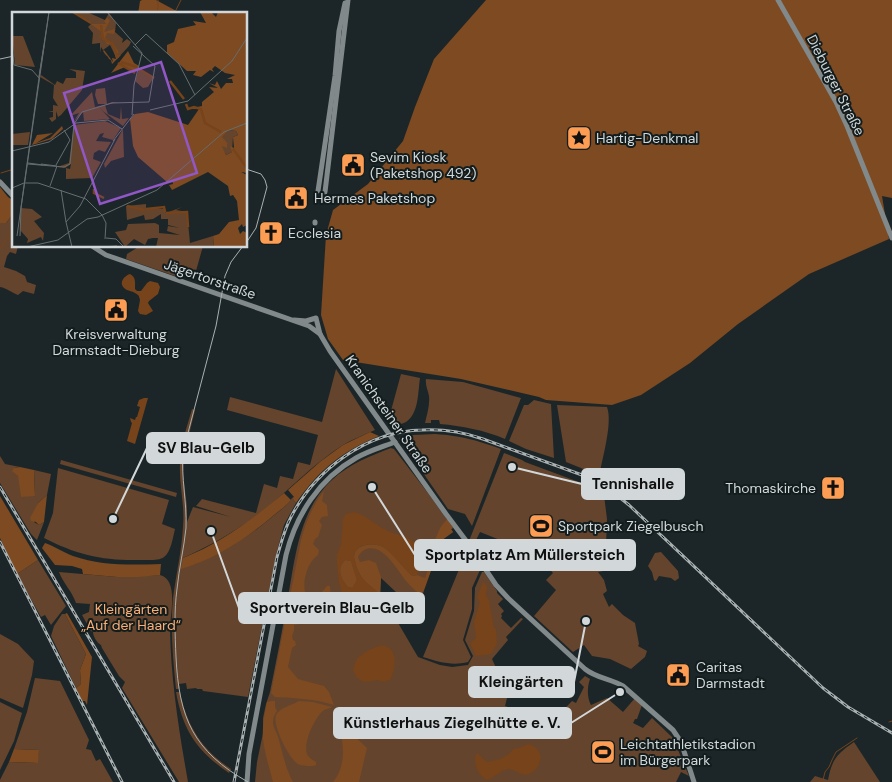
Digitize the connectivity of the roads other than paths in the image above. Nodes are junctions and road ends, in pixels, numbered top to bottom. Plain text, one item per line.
1 (346, 0) edge
2 (778, 0) edge
3 (0, 182) edge
4 (318, 191) dead end
5 (325, 192) dead end
6 (12, 195) edge
7 (892, 238) edge
8 (95, 248) edge
9 (316, 318) joint
10 (294, 320) junction
11 (318, 325) junction
12 (309, 326) junction
13 (320, 334) junction
14 (395, 442) junction
15 (247, 782) edge
16 (694, 782) edge

1 - 4 main road
1 - 5 main road
2 - 7 main road, Dieburger Straße
3 - 6 main road
8 - 10 main road, Jägertorstraße
9 - 10 main road, Jägertorstraße
9 - 11 main road, Kranichsteiner Straße
10 - 12 main road, Jägertorstraße
11 - 12 main road, Jägertorstraße
11 - 13 main road, Kranichsteiner Straße
12 - 13 main road, Jägertorstraße
13 - 14 main road, Kranichsteiner Straße
14 - 15 main road
14 - 16 main road, Kranichsteiner Straße

